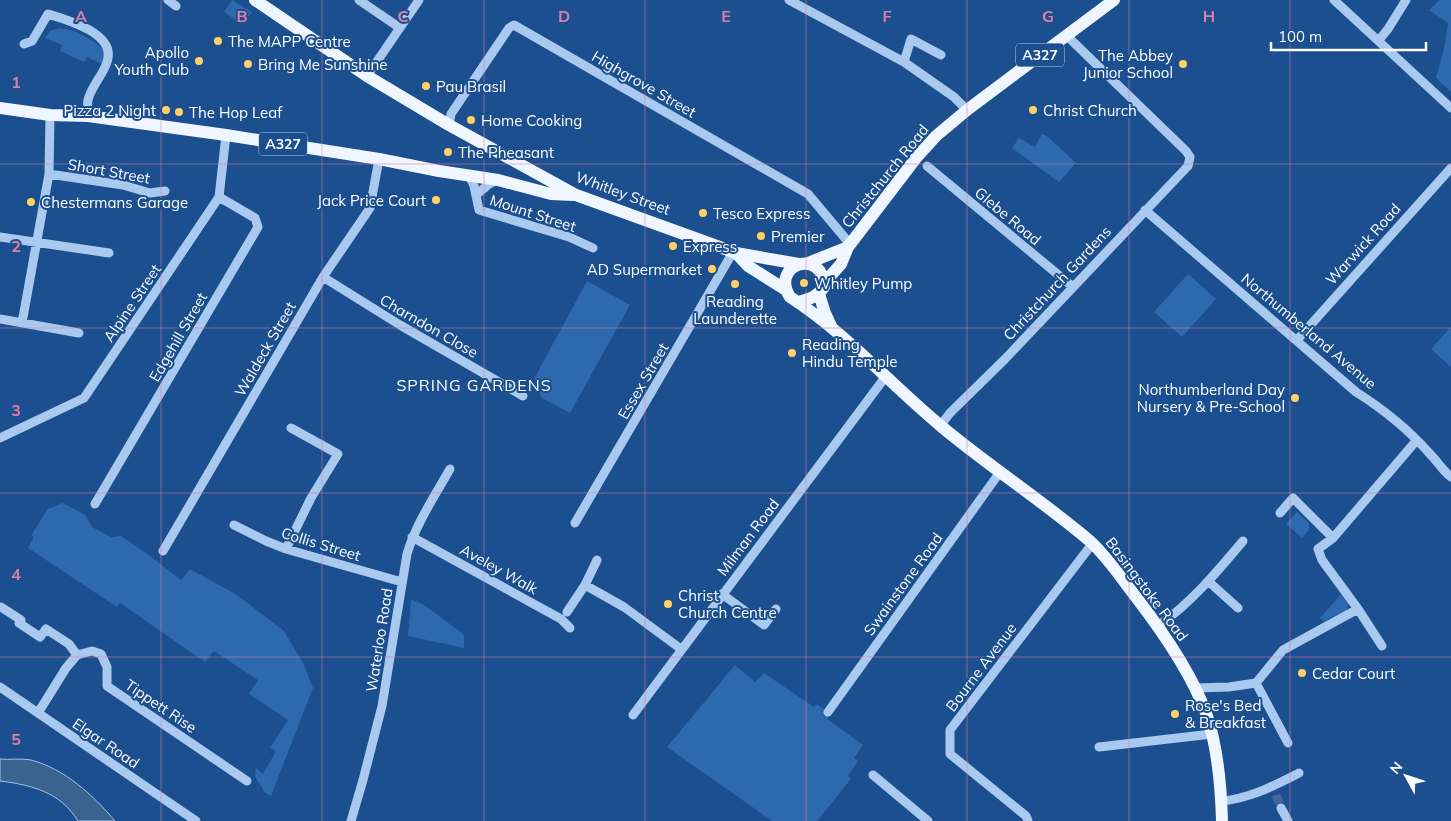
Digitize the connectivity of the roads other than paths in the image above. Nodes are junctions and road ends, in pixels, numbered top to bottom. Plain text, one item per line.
1 (168, 0) edge
2 (255, 0) edge
3 (359, 0) edge
4 (419, 0) edge
5 (790, 0) edge
6 (1114, 0) edge
7 (1334, 0) edge
8 (1406, 0) edge
9 (176, 6) dead end
10 (400, 28) junction
11 (1066, 35) junction
12 (1379, 40) junction
13 (24, 44) dead end
14 (941, 55) dead end
15 (904, 62) junction
16 (367, 76) junction
17 (0, 108) edge
18 (1451, 108) edge
19 (967, 110) junction
20 (50, 115) junction
21 (88, 116) junction
22 (449, 125) junction
23 (226, 135) junction
24 (379, 158) junction
25 (927, 166) dead end
26 (1451, 168) edge
27 (49, 174) junction
28 (469, 175) junction
29 (498, 180) junction
30 (165, 191) dead end
31 (476, 195) junction
32 (576, 195) junction
33 (219, 197) junction
34 (1145, 210) junction
35 (0, 237) edge
36 (37, 242) junction
37 (849, 245) junction
38 (593, 248) dead end
39 (734, 252) junction
40 (109, 253) dead end
41 (803, 264) junction
42 (323, 277) junction
43 (1073, 287) junction
44 (822, 288) junction
45 (786, 290) junction
46 (798, 302) junction
47 (0, 319) edge
48 (22, 323) junction
49 (833, 330) junction
50 (79, 333) dead end
51 (1296, 340) junction
52 (886, 376) junction
53 (523, 396) dead end
54 (940, 426) junction
55 (292, 428) dead end
56 (0, 438) edge
57 (1416, 441) junction
58 (450, 469) dead end
59 (1000, 472) junction
60 (1451, 477) edge
61 (95, 504) dead end
62 (1280, 513) dead end
63 (575, 523) dead end
64 (234, 525) dead end
65 (412, 537) junction
66 (1333, 538) junction
67 (1243, 541) dead end
68 (1092, 544) junction
69 (286, 549) junction
70 (163, 551) dead end
71 (598, 560) dead end
72 (1208, 581) junction
73 (402, 582) junction
74 (585, 585) junction
75 (722, 594) junction
76 (2, 606) dead end
77 (1238, 608) dead end
78 (776, 609) dead end
79 (1358, 609) junction
80 (567, 612) dead end
81 (1158, 626) junction
82 (570, 628) dead end
83 (1382, 646) dead end
84 (681, 648) junction
85 (77, 656) junction
86 (1256, 684) junction
87 (0, 687) edge
88 (1194, 688) junction
89 (828, 712) dead end
90 (38, 713) junction
91 (633, 715) dead end
92 (1212, 734) junction
93 (1288, 743) dead end
94 (1099, 747) dead end
95 (1299, 773) dead end
96 (873, 775) dead end
97 (247, 781) dead end
98 (1222, 802) junction
99 (1281, 808) tunnel mouth
100 (196, 821) edge
101 (350, 821) edge
102 (928, 821) edge
103 (1028, 821) edge
104 (1222, 821) edge
105 (1288, 821) edge

1 - 9 street
2 - 16 main road, A327
3 - 10 street
4 - 10 street
5 - 15 street
6 - 11 main road, Christchurch Road / A327
7 - 12 street
8 - 12 street
10 - 16 street
11 - 19 main road, Christchurch Road / A327
11 - 34 street, Christchurch Gardens
12 - 18 street
13 - 21 street
14 - 15 street
15 - 19 street
16 - 22 main road, A327
17 - 20 main road, A327
19 - 37 main road, Christchurch Road / A327
20 - 21 main road, A327
20 - 27 street
21 - 23 main road, A327
22 - 32 main road, Whitley Street / A327
22 - 37 street, Highgrove Street
23 - 24 main road, A327
23 - 33 street, Alpine Street
24 - 28 main road, A327
24 - 42 street, Waldeck Street
25 - 43 street, Glebe Road
26 - 51 street, Warwick Road
27 - 30 street, Short Street
27 - 36 street
28 - 29 main road, A327
28 - 31 street, Mount Street
29 - 31 street, Mount Street
29 - 32 main road, A327
31 - 38 street, Mount Street
32 - 39 main road, Whitley Street / A327
33 - 56 street, Alpine Street
33 - 61 street, Edgehill Street
34 - 43 street, Christchurch Gardens
34 - 51 street, Northumberland Avenue
35 - 36 street
36 - 40 street
36 - 48 street
37 - 41 main road, Christchurch Road
37 - 44 main road, Christchurch Road / A327
39 - 41 main road, Whitley Street / A327
39 - 45 main road, Whitley Street / A327
39 - 63 street, Essex Street
41 - 44 main road
41 - 45 main road
42 - 53 street, Charndon Close
42 - 70 street, Waldeck Street
43 - 54 street, Christchurch Gardens
44 - 46 main road
44 - 49 main road
45 - 46 main road
46 - 49 main road
47 - 48 street
48 - 50 street
49 - 52 main road
51 - 57 street, Northumberland Avenue
52 - 54 main road, Basingstoke Road
52 - 75 street, Milman Road
54 - 59 main road, Basingstoke Road
55 - 69 street
57 - 60 street, Northumberland Avenue
57 - 66 street
58 - 65 street, Waterloo Road
59 - 68 main road, Basingstoke Road
59 - 89 street, Swainstone Road
62 - 66 street
64 - 69 street, Collis Street
65 - 73 street, Waterloo Road
65 - 82 street, Aveley Walk
66 - 79 street
67 - 72 street
68 - 81 main road, Basingstoke Road
68 - 103 street, Bourne Avenue
69 - 73 street, Collis Street
71 - 74 street
72 - 77 street
72 - 81 street
73 - 101 street, Waterloo Road
74 - 80 street
74 - 84 street
75 - 78 street
75 - 84 street, Milman Road
76 - 85 street
79 - 83 street
79 - 86 street
81 - 88 main road, Basingstoke Road
84 - 91 street, Milman Road
85 - 90 street
85 - 97 street, Tippett Rise
86 - 88 street
86 - 93 street
87 - 90 street, Elgar Road
88 - 92 main road, Basingstoke Road
90 - 100 street, Elgar Road
92 - 94 street
92 - 98 main road, Basingstoke Road
95 - 98 street
96 - 102 street
98 - 104 main road, Basingstoke Road
99 - 105 street

